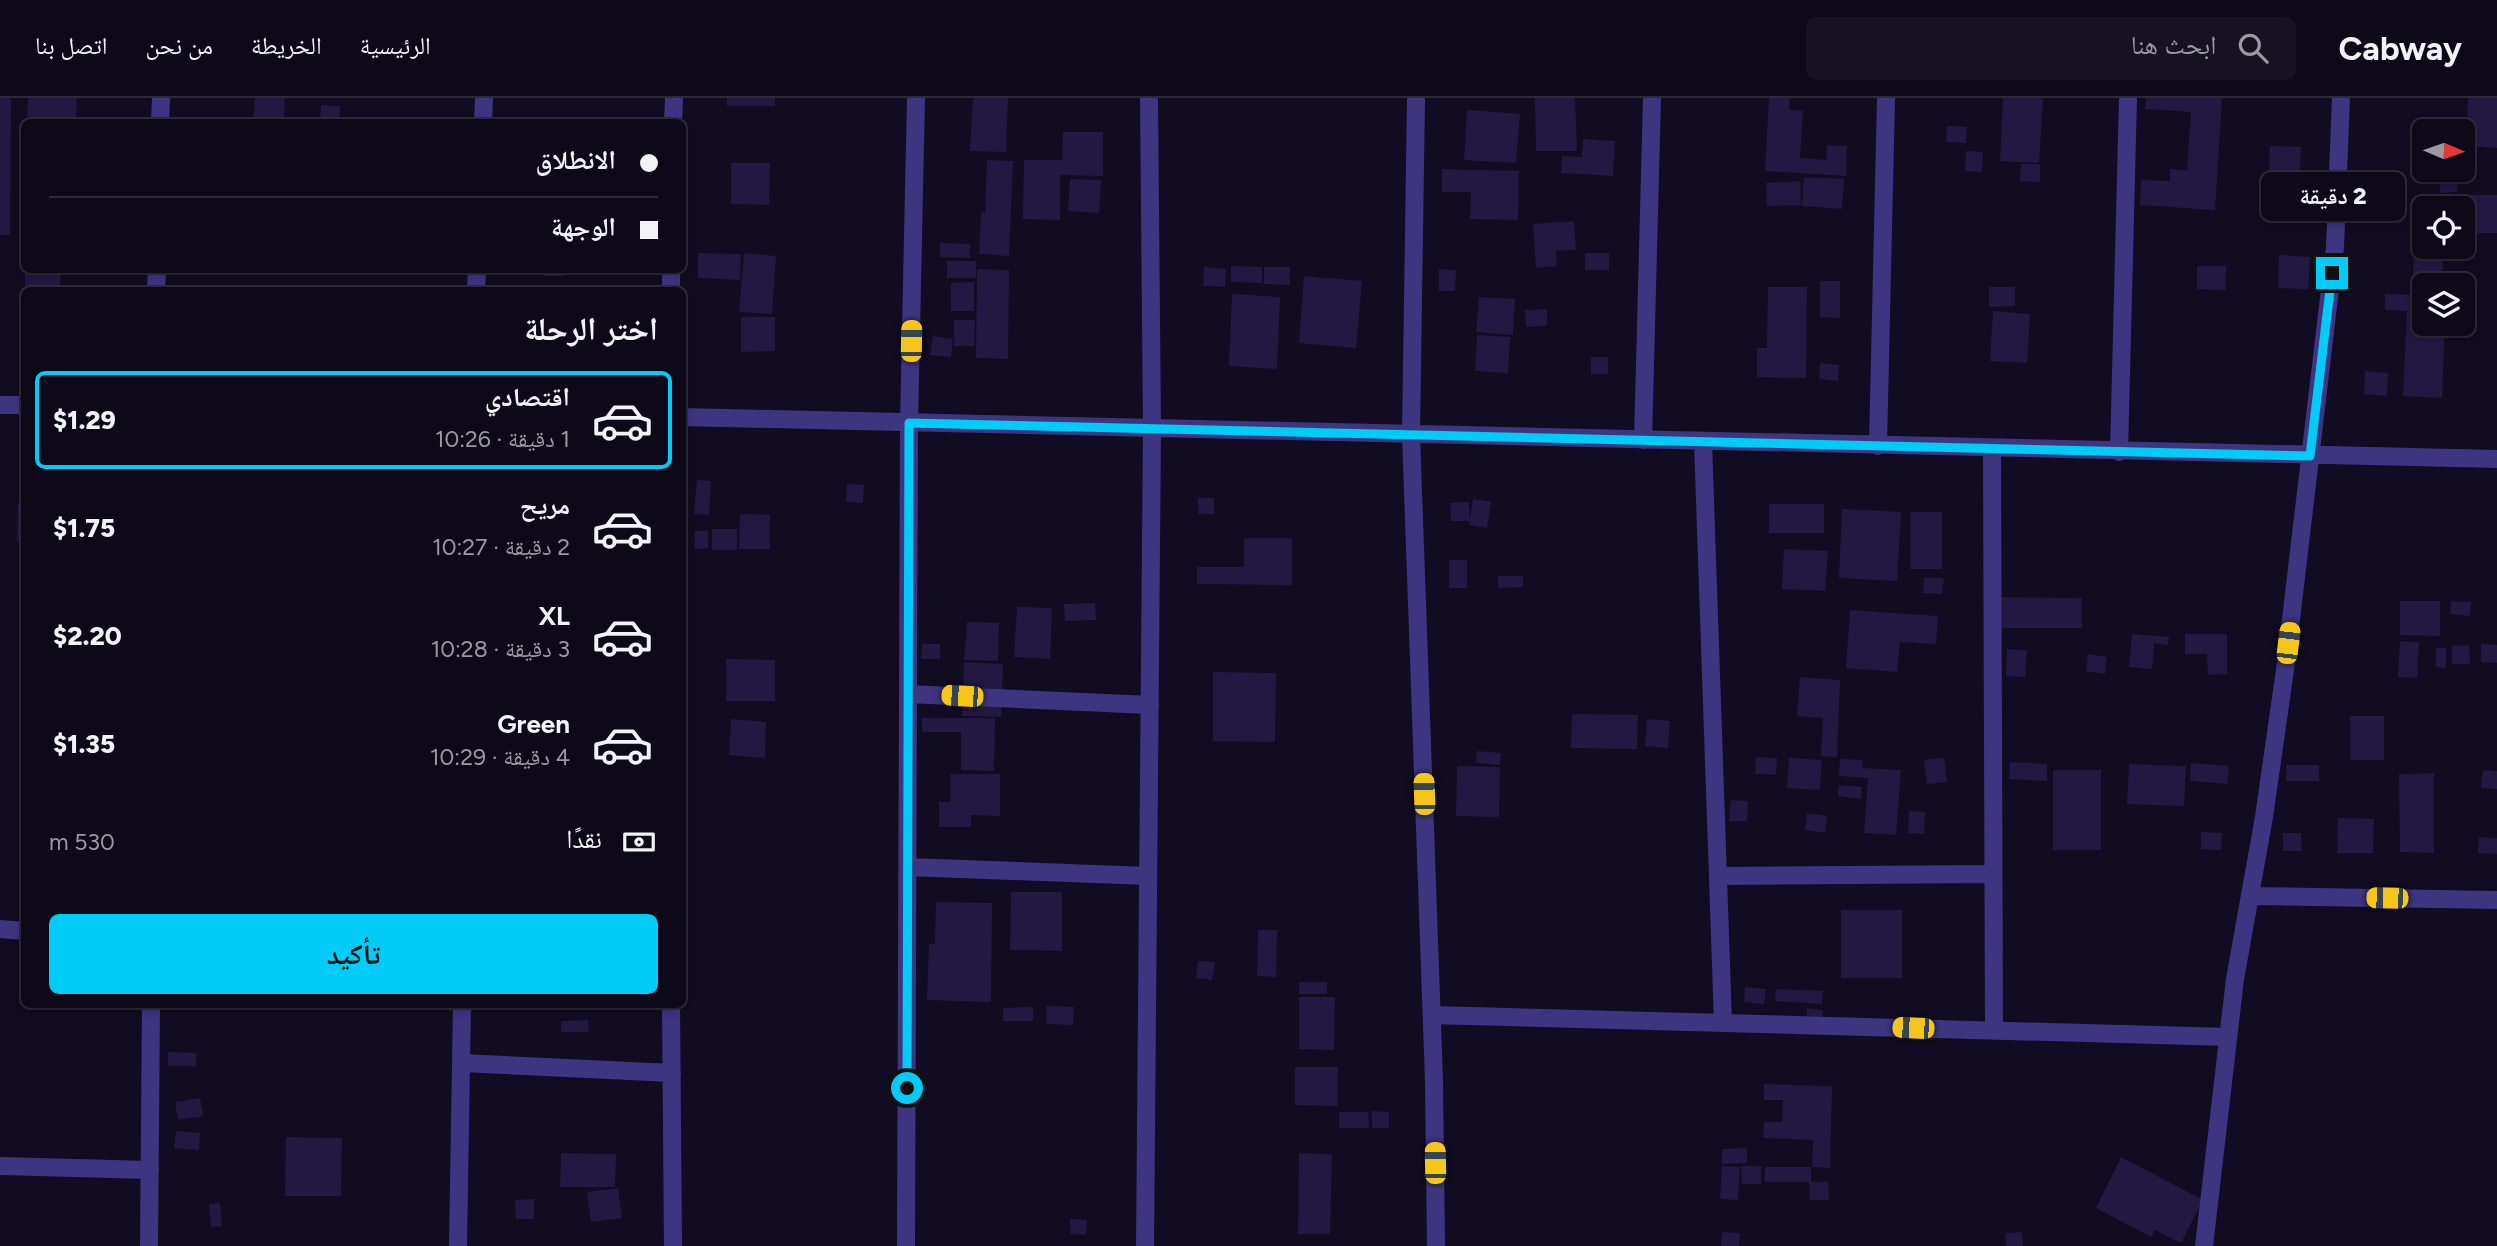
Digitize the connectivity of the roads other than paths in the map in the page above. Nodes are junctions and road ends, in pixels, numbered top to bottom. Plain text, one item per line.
1 (161, 98) edge
2 (484, 98) edge
3 (674, 98) edge
4 (915, 98) edge
5 (1149, 98) edge
6 (1416, 98) edge
7 (1652, 98) edge
8 (1886, 98) edge
9 (2128, 98) edge
10 (2341, 98) edge
11 (160, 119) edge
12 (483, 119) edge
13 (673, 119) edge
14 (0, 405) edge
15 (21, 405) edge
16 (686, 417) edge
17 (909, 423) junction
18 (1152, 428) junction
19 (1411, 435) junction
20 (1643, 440) junction
21 (1703, 442) junction
22 (1878, 446) junction
23 (1992, 449) junction
24 (2119, 452) junction
25 (2310, 456) junction
26 (2497, 459) edge
27 (908, 694) junction
28 (1150, 705) junction
29 (908, 867) junction
30 (1993, 874) junction
31 (1148, 876) junction
32 (1718, 876) junction
33 (2250, 896) junction
34 (2497, 900) edge
35 (0, 929) edge
36 (21, 931) edge
37 (151, 1008) edge
38 (462, 1008) edge
39 (671, 1008) edge
40 (1432, 1015) junction
41 (1723, 1023) junction
42 (1994, 1031) junction
43 (2228, 1037) junction
44 (462, 1063) junction
45 (672, 1073) junction
46 (0, 1166) edge
47 (150, 1170) junction
48 (149, 1246) edge
49 (458, 1246) edge
50 (673, 1246) edge
51 (906, 1246) edge
52 (1145, 1246) edge
53 (1436, 1246) edge
54 (2204, 1246) edge

1 - 11 street
2 - 12 street
3 - 13 street
4 - 17 street
5 - 18 street
6 - 19 street
7 - 20 street
8 - 22 street
9 - 24 street
10 - 25 street
14 - 15 street
16 - 17 street
17 - 18 street
17 - 27 street
18 - 19 street
18 - 28 street
19 - 20 street
19 - 40 street
20 - 21 street
21 - 22 street
21 - 32 street
22 - 23 street
23 - 24 street
23 - 30 street
24 - 25 street
25 - 26 street
25 - 33 street
27 - 28 street
27 - 29 street
28 - 31 street
29 - 31 street
29 - 51 street
30 - 32 street
30 - 42 street
31 - 52 street
32 - 41 street
33 - 34 street
33 - 43 street
35 - 36 street
37 - 47 street
38 - 44 street
39 - 45 street
40 - 41 street
40 - 53 street
41 - 42 street
42 - 43 street
43 - 54 street
44 - 45 street
44 - 49 street
45 - 50 street
46 - 47 street
47 - 48 street

